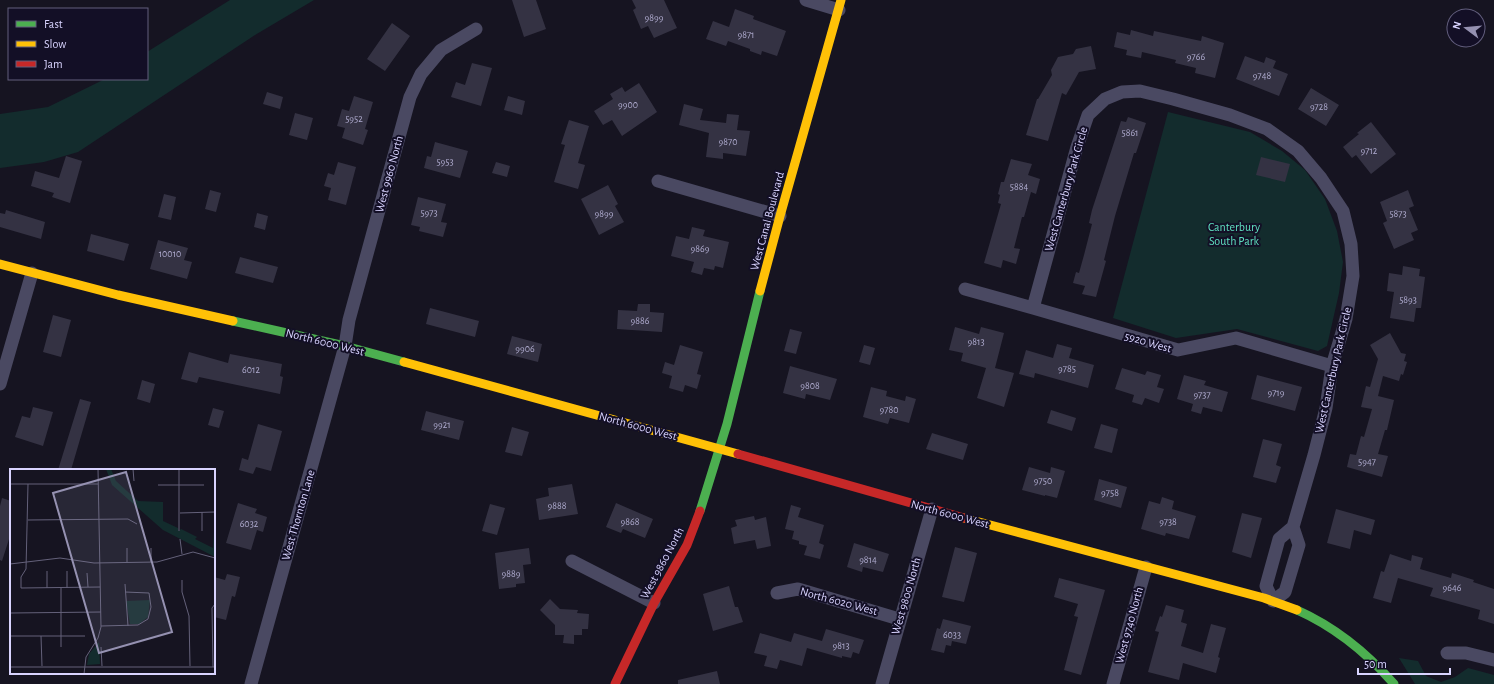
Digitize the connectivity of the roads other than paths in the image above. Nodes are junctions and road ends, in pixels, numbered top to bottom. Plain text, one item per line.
1 (806, 0) edge
2 (840, 5) edge
3 (476, 29) dead end
4 (658, 181) dead end
5 (780, 216) junction
6 (0, 264) edge
7 (32, 273) junction
8 (965, 289) dead end
9 (1033, 308) junction
10 (345, 346) junction
11 (1332, 366) junction
12 (0, 384) edge
13 (719, 449) junction
14 (932, 509) junction
15 (1293, 527) junction
16 (572, 561) dead end
17 (1146, 567) junction
18 (777, 593) dead end
19 (1273, 601) junction
20 (654, 603) junction
21 (899, 619) junction
22 (1447, 653) dead end
23 (1494, 660) edge
24 (251, 684) edge
25 (615, 684) edge
26 (882, 684) edge
27 (1113, 684) edge
28 (1394, 684) edge

1 - 2 street
2 - 5 street, West Canal Boulevard
3 - 10 street, West 9960 North
4 - 5 street
5 - 13 street, West Canal Boulevard
6 - 7 street, North 6000 West
7 - 10 street, North 6000 West
7 - 12 street
8 - 9 street, 5920 West
9 - 11 street, 5920 West
9 - 11 street, West Canterbury Park Circle
10 - 13 street, North 6000 West
10 - 24 street, West Thornton Lane
11 - 15 street, West Canterbury Park Circle
13 - 14 street, North 6000 West
13 - 20 street, West 9860 North
14 - 17 street, North 6000 West
14 - 21 street, West 9800 North
15 - 19 street
15 - 19 street
16 - 20 street
17 - 19 street, North 6000 West
17 - 27 street, West 9740 North
18 - 21 street, North 6020 West
19 - 28 street, North 6000 West
20 - 25 street, West 9860 North
21 - 26 street, West 9800 North
22 - 23 street

